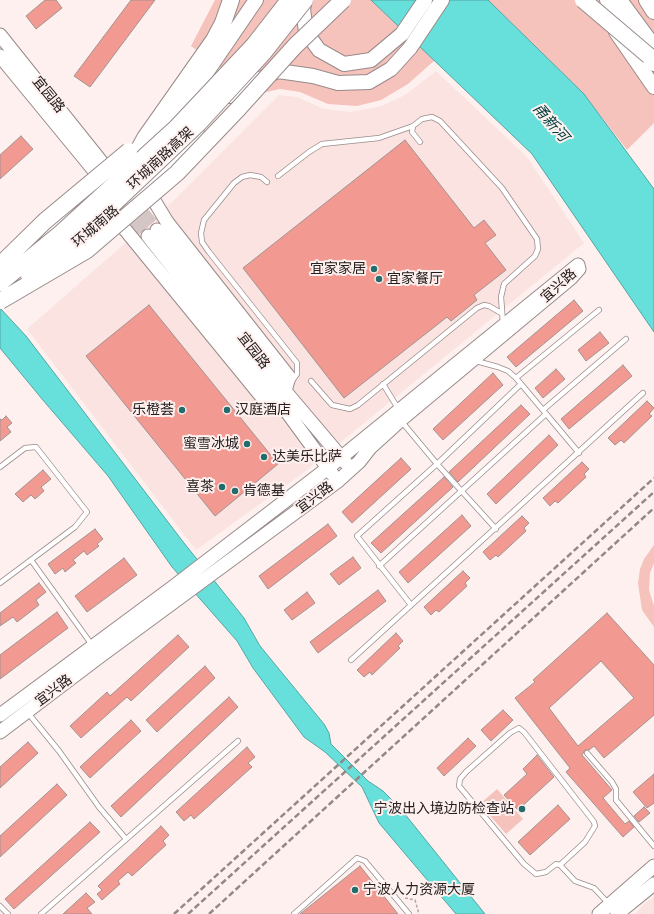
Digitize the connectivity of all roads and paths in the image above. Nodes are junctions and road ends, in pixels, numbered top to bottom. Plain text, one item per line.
1 (230, 0) edge
2 (281, 0) edge
3 (289, 0) edge
4 (305, 0) edge
5 (342, 0) edge
6 (425, 0) edge
7 (442, 0) edge
8 (583, 0) edge
9 (592, 0) edge
10 (608, 0) edge
11 (620, 0) edge
12 (647, 0) edge
13 (254, 3) edge
14 (654, 11) edge
15 (0, 36) edge
16 (652, 55) edge
17 (0, 56) edge
18 (654, 87) edge
19 (413, 126) junction
20 (420, 142) dead end
21 (128, 169) junction
22 (278, 176) dead end
23 (267, 182) dead end
24 (145, 187) junction
25 (112, 214) junction
26 (0, 265) edge
27 (0, 272) edge
28 (0, 283) edge
29 (0, 300) edge
30 (0, 308) edge
31 (599, 310) dead end
32 (503, 324) junction
33 (626, 339) dead end
34 (472, 360) junction
35 (516, 378) junction
36 (311, 381) dead end
37 (383, 384) junction
38 (521, 384) junction
39 (285, 391) junction
40 (643, 393) dead end
41 (281, 404) junction
42 (544, 412) junction
43 (401, 416) junction
44 (579, 453) junction
45 (342, 457) junction
46 (437, 464) junction
47 (0, 467) edge
48 (328, 468) junction
49 (351, 469) junction
50 (338, 481) junction
51 (462, 491) junction
52 (496, 529) junction
53 (31, 560) junction
54 (379, 566) junction
55 (0, 583) edge
56 (177, 592) junction
57 (411, 605) junction
58 (93, 647) junction
59 (351, 660) dead end
60 (27, 712) junction
61 (0, 715) edge
62 (0, 732) edge
63 (238, 741) dead end
64 (587, 753) dead end
65 (126, 839) junction
66 (654, 846) edge
67 (560, 865) junction
68 (654, 866) edge
69 (654, 884) edge
70 (395, 896) junction
71 (0, 906) edge
72 (613, 909) edge
73 (8, 914) edge
74 (42, 914) edge
75 (294, 914) edge
76 (409, 914) edge
77 (419, 914) edge
78 (599, 914) edge

1 - 21 highway
1 - 26 highway, bridge
2 - 24 main road, 环城南路
3 - 28 highway, 环城南路高架, bridge
4 - 6 main road, bridge
4 - 29 highway, 环城南路高架, bridge
5 - 29 highway, bridge
7 - 24 main road
8 - 16 highway, bridge
9 - 18 main road
10 - 16 highway, bridge
11 - 16 main road
12 - 14 highway
13 - 21 main road, 环城南路
15 - 17 main road, 宜园路
19 - 20 lane
19 - 22 lane
19 - 32 lane
21 - 27 main road, 环城南路
23 - 39 lane
24 - 25 main road, 环城南路
24 - 39 main road
25 - 30 main road, 环城南路
25 - 41 main road, 宜园路
31 - 35 lane
32 - 32 main road, 宜兴路
32 - 34 main road, 宜兴路
32 - 37 lane
32 - 43 main road, 宜兴路
33 - 42 lane
34 - 35 lane
34 - 43 main road, 宜兴路
35 - 38 lane
36 - 37 lane
37 - 43 lane
38 - 42 lane
38 - 46 lane
39 - 41 main road, 宜园路
39 - 45 main road, 宜园路
40 - 44 lane
41 - 48 main road, 宜园路
42 - 44 lane
42 - 51 lane
43 - 45 main road, 宜兴路
43 - 46 lane
43 - 49 main road, 宜兴路
44 - 52 lane
45 - 48 main road, 宜兴路
45 - 49 main road, 宜园路
46 - 51 lane
46 - 54 lane
47 - 53 lane
48 - 50 main road, 宜园路
48 - 56 main road, 宜兴路
49 - 50 main road, 宜兴路
50 - 56 main road, 宜兴路
51 - 52 lane
51 - 54 lane
52 - 57 lane
53 - 55 lane
53 - 58 lane
54 - 57 lane
56 - 58 main road, 宜兴路
56 - 60 main road, 宜兴路
57 - 59 lane
58 - 61 main road, 宜兴路
60 - 62 main road, 宜兴路
60 - 65 lane
63 - 65 lane
64 - 66 lane
65 - 74 lane
67 - 67 lane
67 - 72 lane
68 - 72 main road
69 - 72 main road
70 - 75 lane
70 - 76 lane
70 - 77 path
71 - 73 lane
72 - 78 main road

